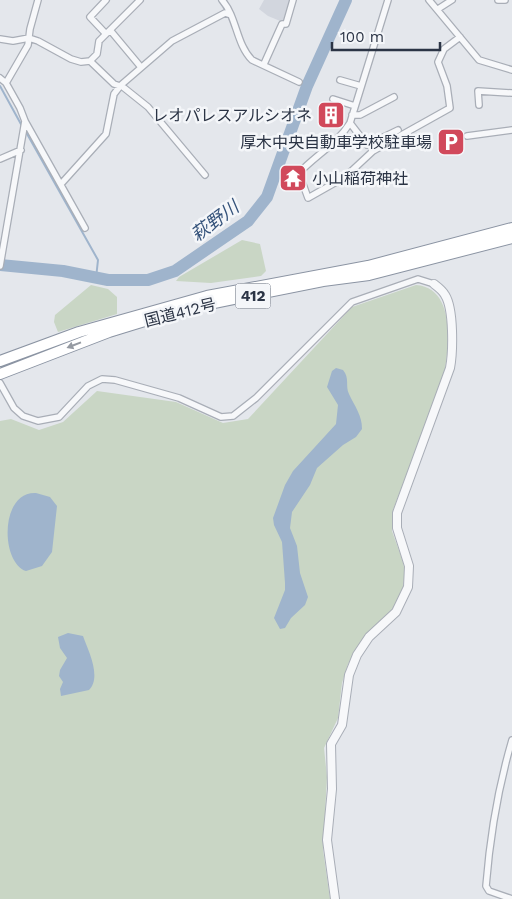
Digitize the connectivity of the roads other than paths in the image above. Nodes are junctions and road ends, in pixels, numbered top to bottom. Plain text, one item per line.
1 (38, 0) edge
2 (106, 0) edge
3 (140, 0) edge
4 (222, 0) edge
5 (293, 0) edge
6 (388, 0) edge
7 (429, 0) edge
8 (452, 0) edge
9 (498, 0) edge
10 (505, 0) edge
11 (438, 10) junction
12 (231, 15) junction
13 (108, 32) junction
14 (29, 38) junction
15 (460, 38) junction
16 (0, 39) edge
17 (90, 61) junction
18 (264, 64) junction
19 (140, 66) junction
20 (512, 70) edge
21 (0, 78) edge
22 (340, 80) dead end
23 (299, 82) dead end
24 (6, 83) junction
25 (120, 86) junction
26 (361, 86) junction
27 (512, 93) edge
28 (394, 97) dead end
29 (333, 99) dead end
30 (479, 104) dead end
31 (356, 106) junction
32 (352, 115) junction
33 (25, 121) junction
34 (350, 123) junction
35 (398, 130) dead end
36 (512, 130) edge
37 (467, 136) dead end
38 (21, 150) junction
39 (0, 159) edge
40 (205, 176) dead end
41 (61, 184) junction
42 (85, 228) dead end
43 (512, 228) edge
44 (512, 238) edge
45 (1, 256) edge
46 (0, 266) edge
47 (434, 284) joint
48 (0, 361) edge
49 (0, 374) edge
50 (0, 383) edge
51 (512, 740) edge
52 (335, 899) edge
53 (512, 899) edge

1 - 14 street
2 - 13 street
3 - 13 street
4 - 12 street
5 - 18 street
6 - 26 street
7 - 11 street
8 - 11 street
9 - 10 street
11 - 15 street
12 - 18 street
12 - 19 street
13 - 17 street
13 - 19 street
14 - 16 street
14 - 17 street
14 - 24 street
15 - 20 street
15 - 34 street
17 - 25 street
18 - 23 street
19 - 25 street
21 - 24 street
22 - 26 street
24 - 33 street
25 - 40 street
25 - 41 street
26 - 31 street
27 - 30 street
28 - 32 street
29 - 31 street
31 - 32 street
32 - 34 street
33 - 38 street
33 - 41 street
34 - 35 street
36 - 37 street
38 - 39 street
38 - 45 street
41 - 42 street
43 - 48 highway, 国道412号 / 412
44 -> 49 highway, 国道412号 / 412
45 - 46 street
47 - 50 street
47 - 52 street
51 - 53 street

